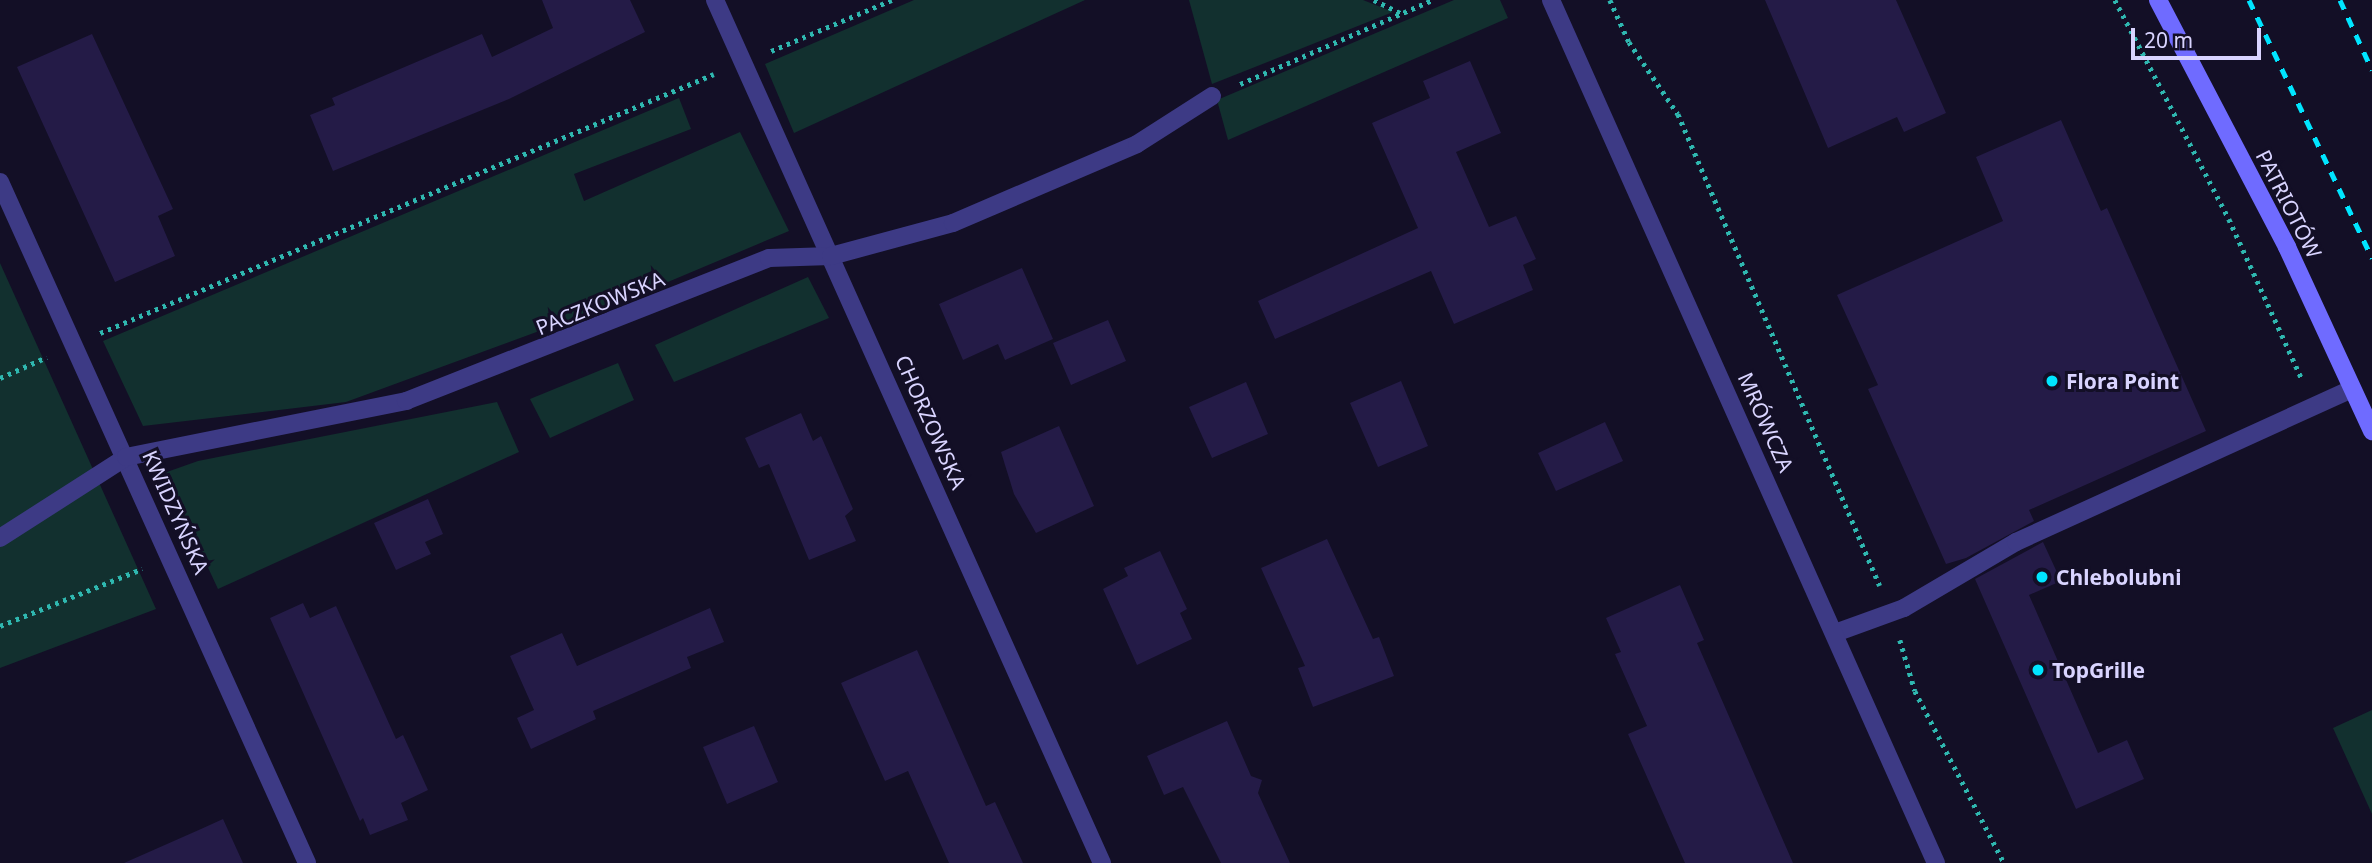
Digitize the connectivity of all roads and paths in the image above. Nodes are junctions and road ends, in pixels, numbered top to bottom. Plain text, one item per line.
1 (715, 0) edge
2 (892, 0) edge
3 (1374, 0) edge
4 (1432, 0) edge
5 (1551, 0) edge
6 (1610, 0) edge
7 (2115, 0) edge
8 (2158, 0) edge
9 (1402, 13) junction
10 (743, 63) junction
11 (1212, 96) joint
12 (0, 182) edge
13 (831, 256) junction
14 (73, 345) junction
15 (0, 378) edge
16 (2352, 389) junction
17 (2315, 407) junction
18 (2372, 431) edge
19 (126, 457) junction
20 (0, 538) edge
21 (171, 557) junction
22 (1891, 613) junction
23 (0, 626) edge
24 (1835, 633) junction
25 (307, 863) edge
26 (1102, 863) edge
27 (1936, 863) edge
28 (2004, 863) edge

1 - 10 street, CHORZOWSKA
2 - 10 path
3 - 9 path
4 - 9 path
5 - 24 street, MRÓWCZA
6 - 22 path
7 - 17 path
8 - 16 main road, PATRIOTÓW
9 - 11 path
10 - 13 street, CHORZOWSKA
10 - 14 path
11 - 13 street, PACZKOWSKA
12 - 14 street, KWIDZYŃSKA
13 - 19 street, PACZKOWSKA
13 - 26 street, CHORZOWSKA
14 - 15 path
14 - 19 street, KWIDZYŃSKA
16 - 17 street
16 - 18 main road, PATRIOTÓW
17 - 22 street
19 - 20 street, PACZKOWSKA
19 - 21 street, KWIDZYŃSKA
21 - 23 path
21 - 25 street, KWIDZYŃSKA
22 - 24 street
22 - 28 path
24 - 27 street, MRÓWCZA

